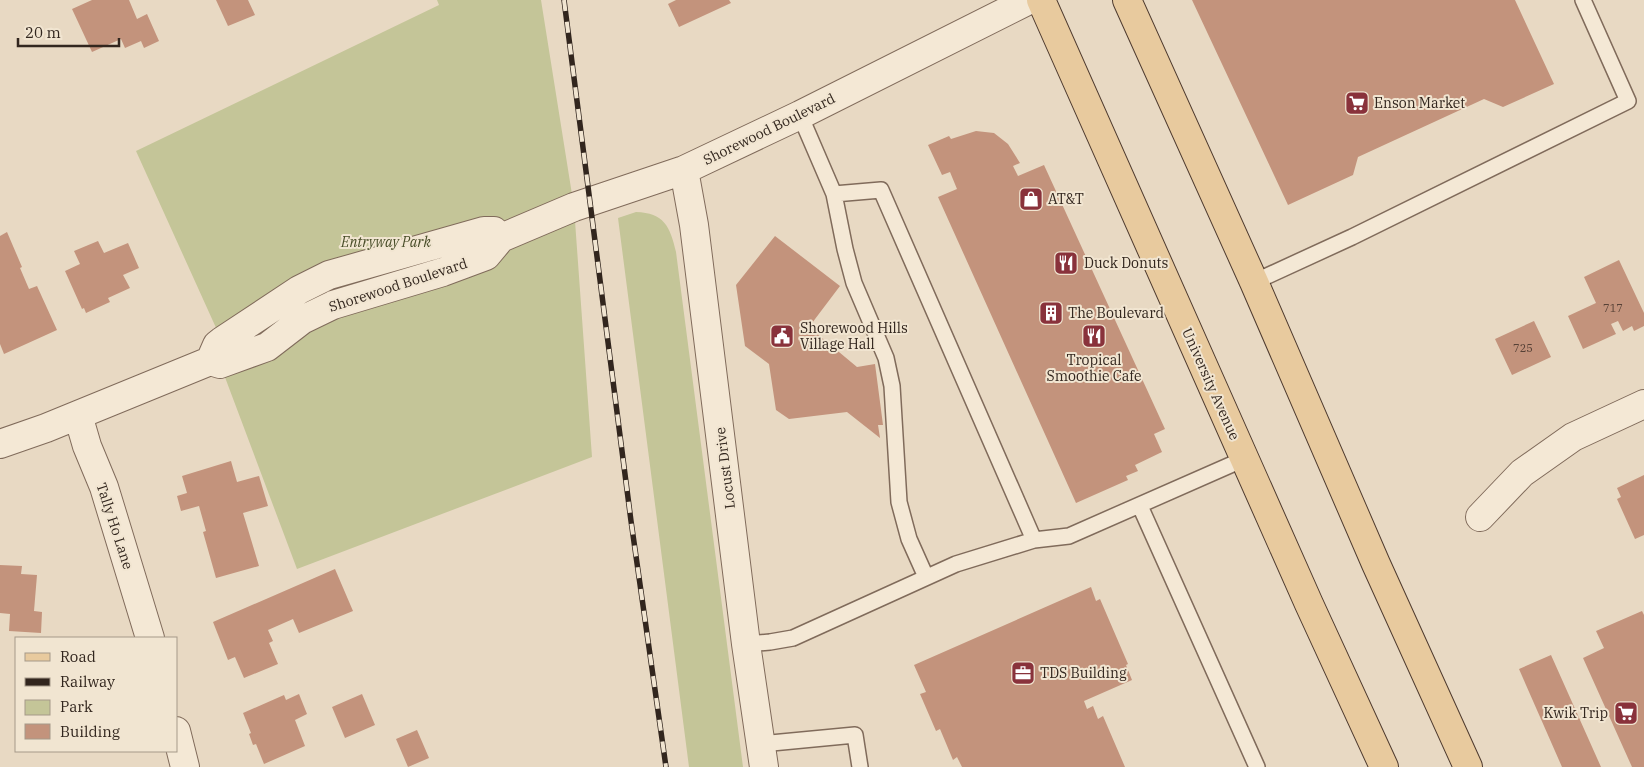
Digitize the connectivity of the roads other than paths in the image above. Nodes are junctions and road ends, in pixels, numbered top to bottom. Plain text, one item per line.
1 (1029, 0) edge
2 (1041, 0) edge
3 (1127, 0) edge
4 (1583, 0) edge
5 (800, 114) junction
6 (684, 170) junction
7 (834, 194) junction
8 (1254, 282) junction
9 (1644, 404) edge
10 (78, 415) junction
11 (0, 444) edge
12 (1244, 459) junction
13 (1140, 506) junction
14 (1480, 517) dead end
15 (1034, 540) junction
16 (926, 578) junction
17 (150, 637) edge
18 (746, 644) junction
19 (178, 738) edge
20 (763, 755) edge
21 (1381, 766) edge
22 (186, 767) edge
23 (860, 767) edge
24 (1257, 767) edge
25 (1468, 767) edge

1 - 5 street, Shorewood Boulevard
2 - 12 main road, University Avenue
3 - 8 main road
4 - 8 lane
5 - 6 street, Shorewood Boulevard
5 - 7 lane
6 - 10 street, Shorewood Boulevard
6 - 18 street, Locust Drive
7 - 15 lane
7 - 16 lane
8 - 25 main road
9 - 14 street
10 - 11 street, Shorewood Boulevard
10 - 17 street, Tally Ho Lane
12 - 13 lane
12 - 21 main road, University Avenue
13 - 15 lane
13 - 24 lane
15 - 16 lane
16 - 18 lane
18 - 20 street, Locust Drive
19 - 22 street
20 - 23 lane

